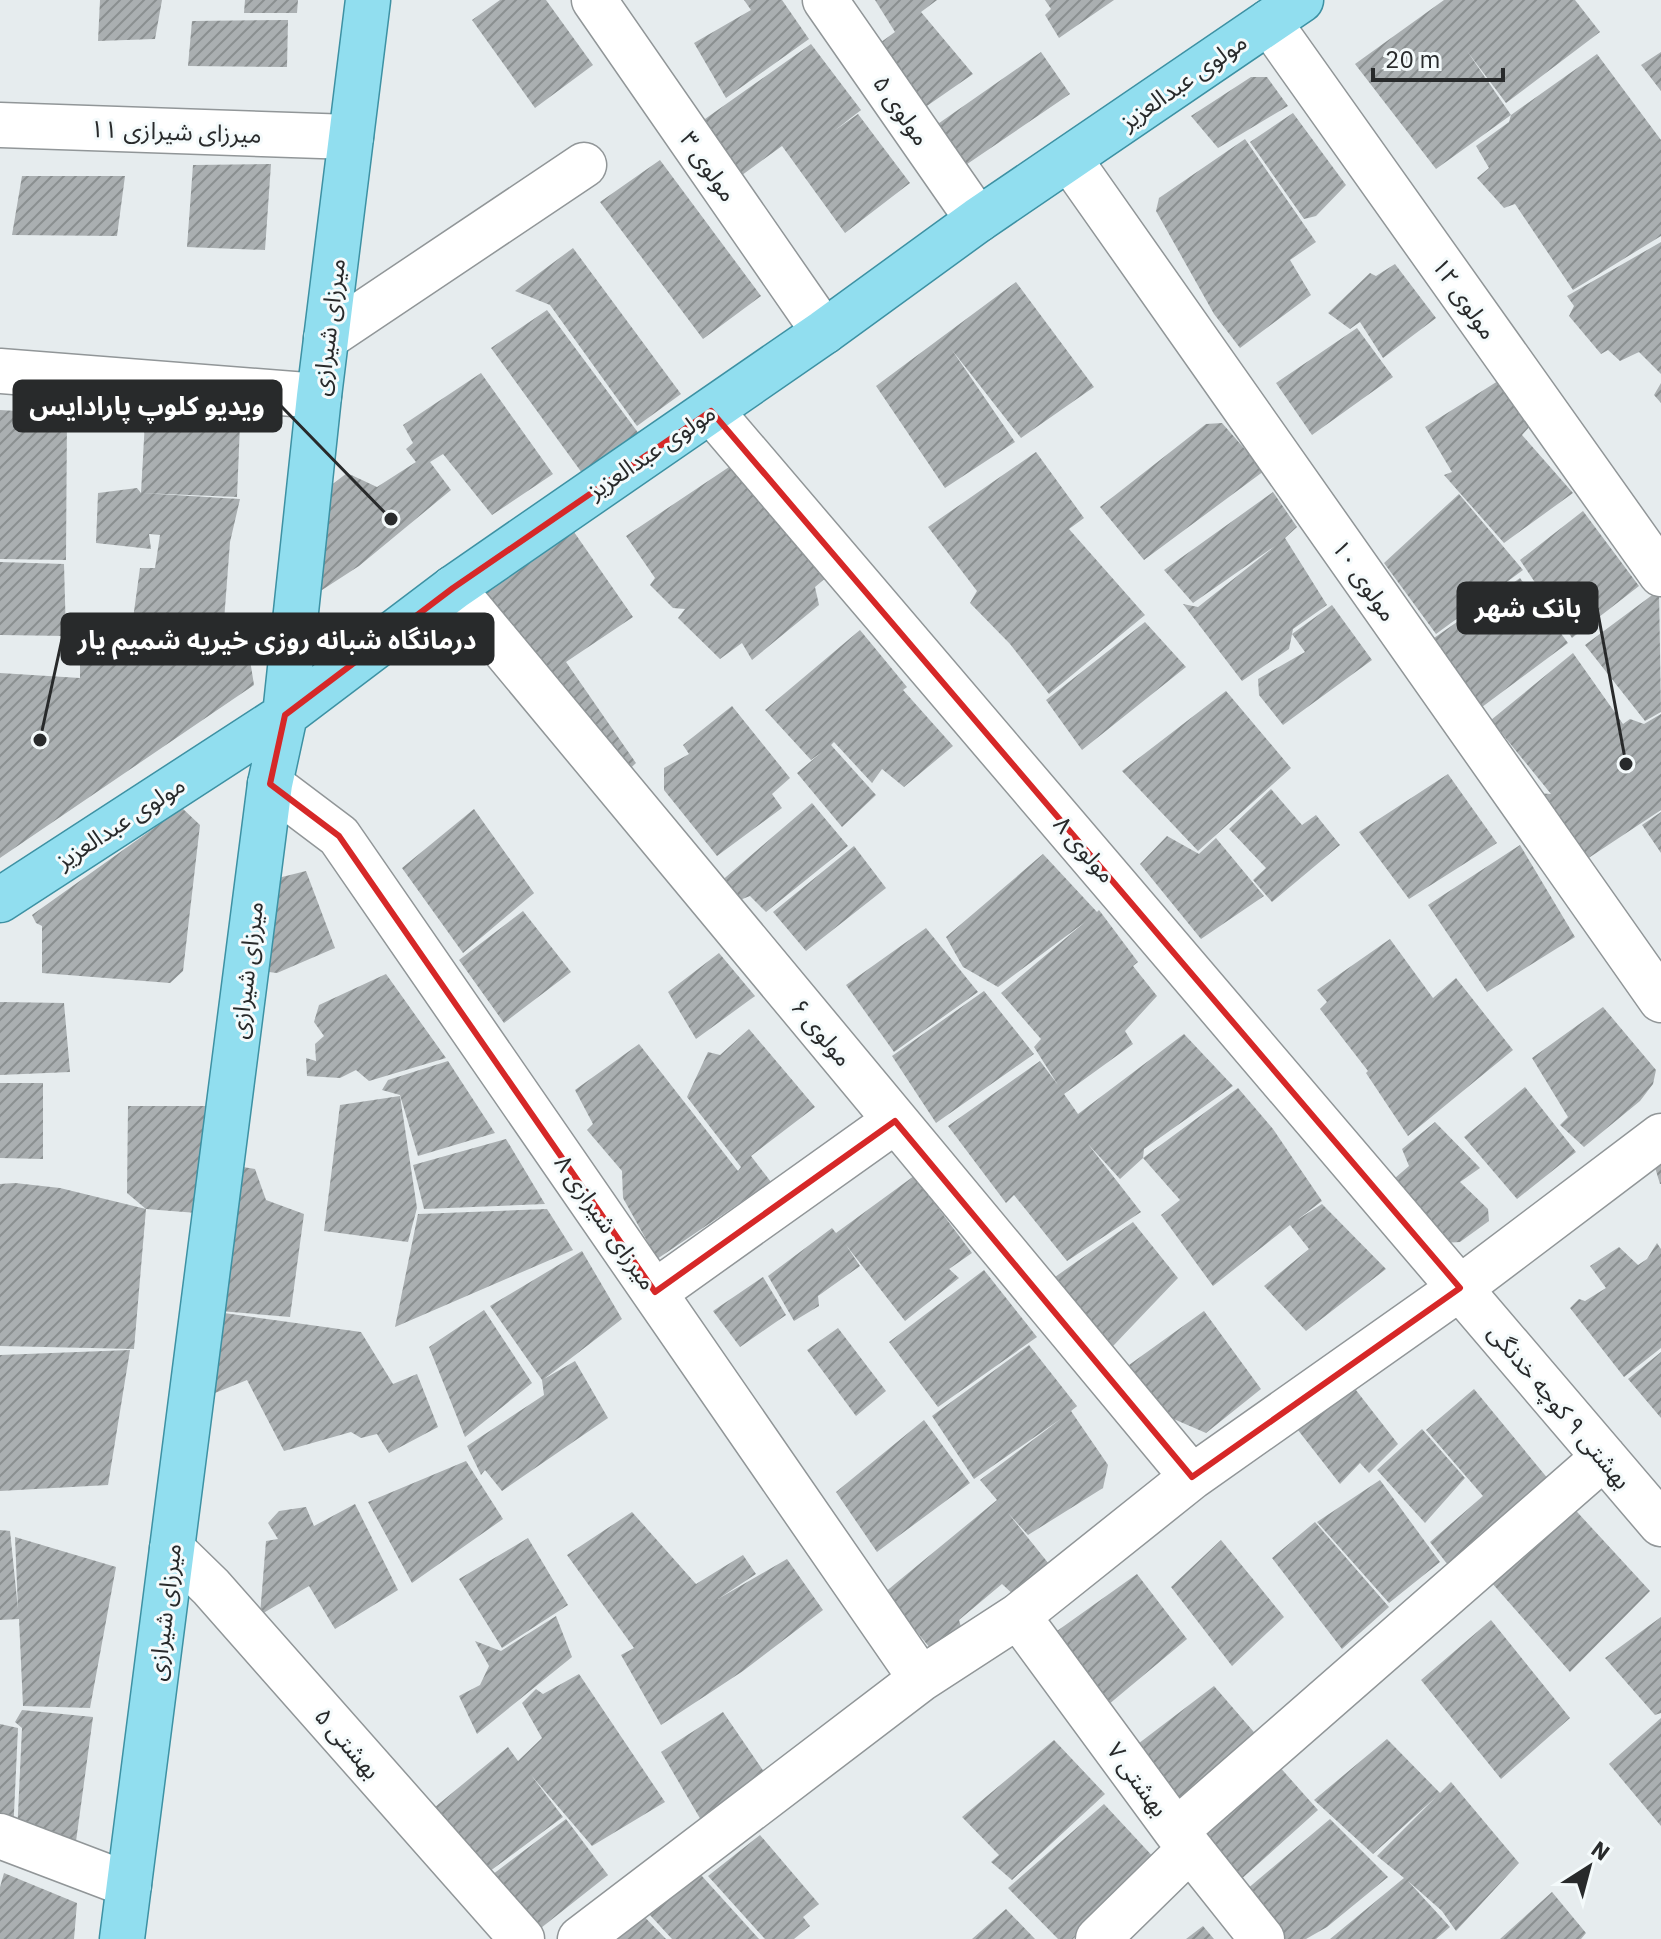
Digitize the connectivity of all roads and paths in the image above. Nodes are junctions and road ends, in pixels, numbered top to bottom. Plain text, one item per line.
1 (368, 0) edge
2 (594, 0) edge
3 (825, 0) edge
4 (1285, 11) edge
5 (0, 125) edge
6 (351, 137) junction
7 (1070, 160) junction
8 (584, 165) dead end
9 (978, 220) junction
10 (824, 332) junction
11 (326, 338) junction
12 (0, 371) edge
13 (319, 396) junction
14 (711, 411) junction
15 (1661, 574) edge
16 (453, 588) junction
17 (285, 715) junction
18 (270, 784) junction
19 (0, 900) edge
20 (1661, 1000) edge
21 (895, 1121) junction
22 (1661, 1136) edge
23 (1460, 1288) junction
24 (655, 1292) junction
25 (1604, 1457) junction
26 (1192, 1477) junction
27 (1661, 1524) edge
28 (172, 1549) junction
29 (1018, 1616) junction
30 (921, 1679) junction
31 (0, 1836) edge
32 (1183, 1840) junction
33 (129, 1885) junction
34 (122, 1939) edge
35 (522, 1939) edge
36 (580, 1939) edge
37 (1098, 1939) edge
38 (1262, 1939) edge

1 - 6 main road, میرزای شیرازی
2 - 10 street, مولوی ۳
3 - 9 street, مولوی ۵
4 - 7 main road, مولوی عبدالعزیز
4 - 15 street, مولوی ۱۲
5 - 6 street, میرزای شیرازی ۱۱
6 - 11 main road, میرزای شیرازی
7 - 9 main road, مولوی عبدالعزیز
7 - 20 street, مولوی ۱۰
8 - 11 street
9 - 10 main road, مولوی عبدالعزیز
10 - 14 main road, مولوی عبدالعزیز
11 - 13 main road, میرزای شیرازی
12 - 13 street
13 - 17 main road, میرزای شیرازی
14 - 16 main road, مولوی عبدالعزیز
14 - 23 street, مولوی ۸
16 - 17 main road, مولوی عبدالعزیز
16 - 21 street, مولوی ۶
17 - 18 main road, میرزای شیرازی
17 - 19 main road, مولوی عبدالعزیز
18 - 24 street, میرزای شیرازی ۸
18 - 28 main road, میرزای شیرازی
21 - 24 street
21 - 26 street, مولوی ۶
22 - 23 street
23 - 25 street, بهشتی ۹ کوچه خدنگی
23 - 26 street
24 - 30 street, میرزای شیرازی ۸
25 - 27 street, بهشتی ۹ کوچه خدنگی
25 - 32 street
26 - 29 street
28 - 33 main road, میرزای شیرازی
28 - 35 street, بهشتی ۵
29 - 30 street
29 - 32 street, بهشتی ۷
30 - 36 street
31 - 33 street
32 - 37 street
32 - 38 street, بهشتی ۷
33 - 34 main road, میرزای شیرازی

